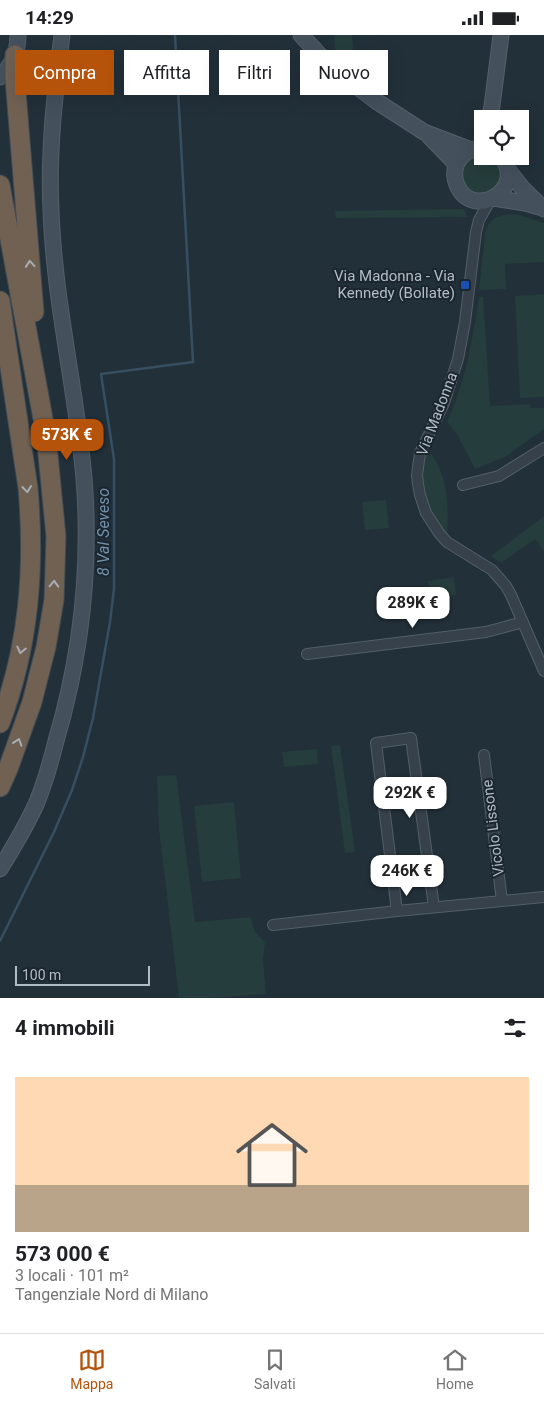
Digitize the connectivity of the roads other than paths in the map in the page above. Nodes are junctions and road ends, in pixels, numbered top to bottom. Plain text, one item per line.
1 (18, 35) edge
2 (301, 35) edge
3 (500, 35) edge
4 (61, 42) edge
5 (16, 50) edge
6 (15, 55) edge
7 (0, 77) edge
8 (16, 95) edge
9 (492, 110) edge
10 (424, 131) junction
11 (474, 145) edge
12 (474, 148) edge
13 (456, 164) junction
14 (505, 165) edge
15 (507, 165) edge
16 (0, 185) edge
17 (468, 197) junction
18 (492, 199) junction
19 (544, 209) edge
20 (476, 232) junction
21 (0, 301) edge
22 (0, 356) edge
23 (46, 435) junction
24 (20, 441) junction
25 (544, 448) edge
26 (464, 485) dead end
27 (523, 622) junction
28 (307, 654) dead end
29 (544, 671) edge
30 (0, 723) edge
31 (484, 755) dead end
32 (0, 787) edge
33 (0, 869) edge
34 (544, 897) edge
35 (502, 901) junction
36 (434, 907) junction
37 (397, 911) junction
38 (273, 925) dead end

1 - 5 main road
2 - 10 main road
3 - 9 main road
4 - 33 main road
6 - 7 main road
23 -> 8 highway
10 - 11 main road
10 - 13 main road
12 - 13 main road
13 - 17 main road
14 - 18 main road
15 - 19 main road
16 - 23 highway
17 - 18 main road
17 - 20 street, Via Madonna
18 - 19 main road
18 - 20 street, Via Madonna
20 - 27 street, Via Madonna
21 - 24 highway
22 - 24 highway
32 -> 23 highway
24 -> 30 highway
25 - 26 street
27 - 28 street
27 - 29 street, Via Madonna
31 - 35 street, Vicolo Lissone
34 - 35 street
35 - 36 street
36 - 37 street
36 - 37 street
37 - 38 street

